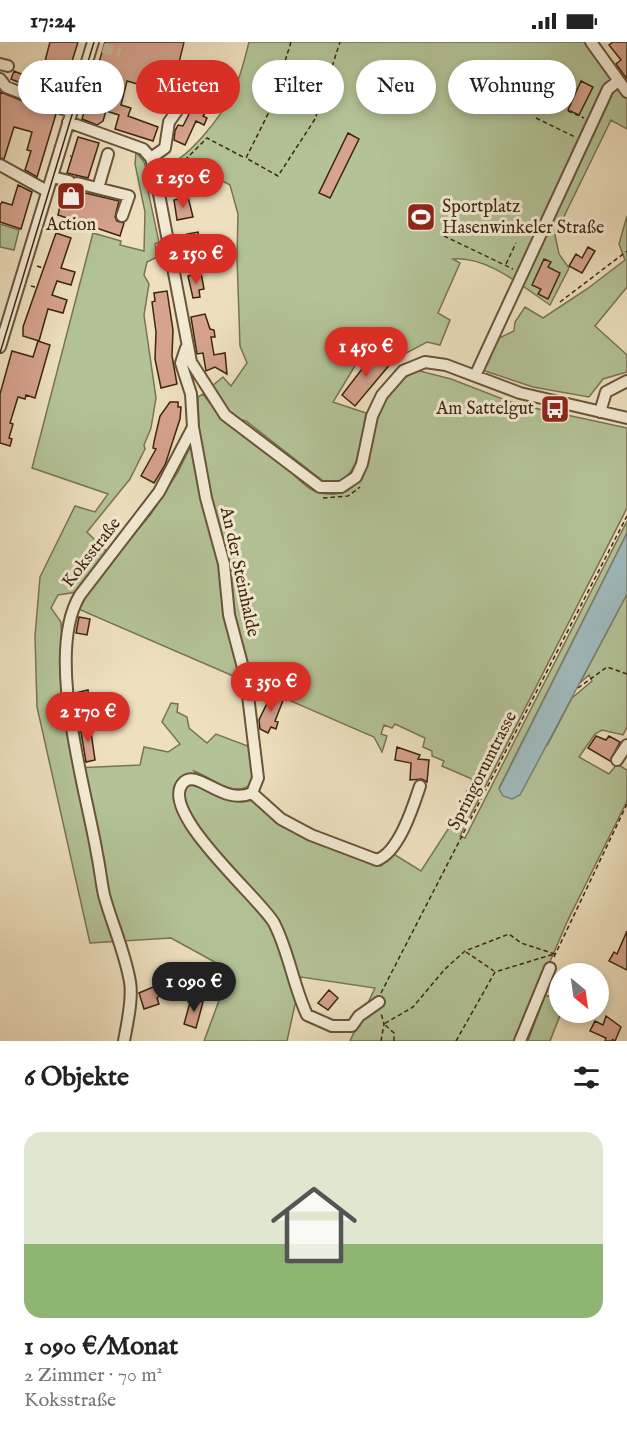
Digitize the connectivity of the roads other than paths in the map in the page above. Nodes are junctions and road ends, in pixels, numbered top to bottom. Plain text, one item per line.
1 (591, 42) edge
2 (92, 43) edge
3 (103, 48) dead end
4 (0, 79) edge
5 (618, 81) junction
6 (627, 92) edge
7 (175, 114) edge
8 (70, 117) junction
9 (108, 154) dead end
10 (151, 158) junction
11 (0, 165) edge
12 (52, 177) junction
13 (98, 188) junction
14 (47, 191) junction
15 (122, 216) dead end
16 (0, 347) edge
17 (186, 348) junction
18 (475, 376) junction
19 (627, 381) edge
20 (600, 412) junction
21 (627, 418) edge
22 (193, 427) junction
23 (627, 745) edge
24 (617, 760) dead end
25 (420, 786) dead end
26 (252, 793) junction
27 (549, 970) edge
28 (379, 1002) road end
29 (352, 1026) junction
30 (349, 1037) dead end
31 (124, 1041) edge
32 (520, 1041) edge

1 - 5 street
2 - 3 street
2 - 8 street
4 - 8 street
5 - 6 street
5 - 18 street
7 - 10 street
8 - 10 street
8 - 12 street
9 - 13 street
10 - 17 street
11 - 14 street
12 - 13 street
12 - 14 street
13 - 15 street
14 - 16 street
17 - 18 street
17 - 22 street
18 - 20 street
19 - 20 street
20 - 21 street
22 - 26 street, An der Steinhalde
22 - 31 street, Koksstraße
23 - 24 street
25 - 26 street
26 - 29 street
27 - 32 street
28 - 29 street
29 - 30 street

